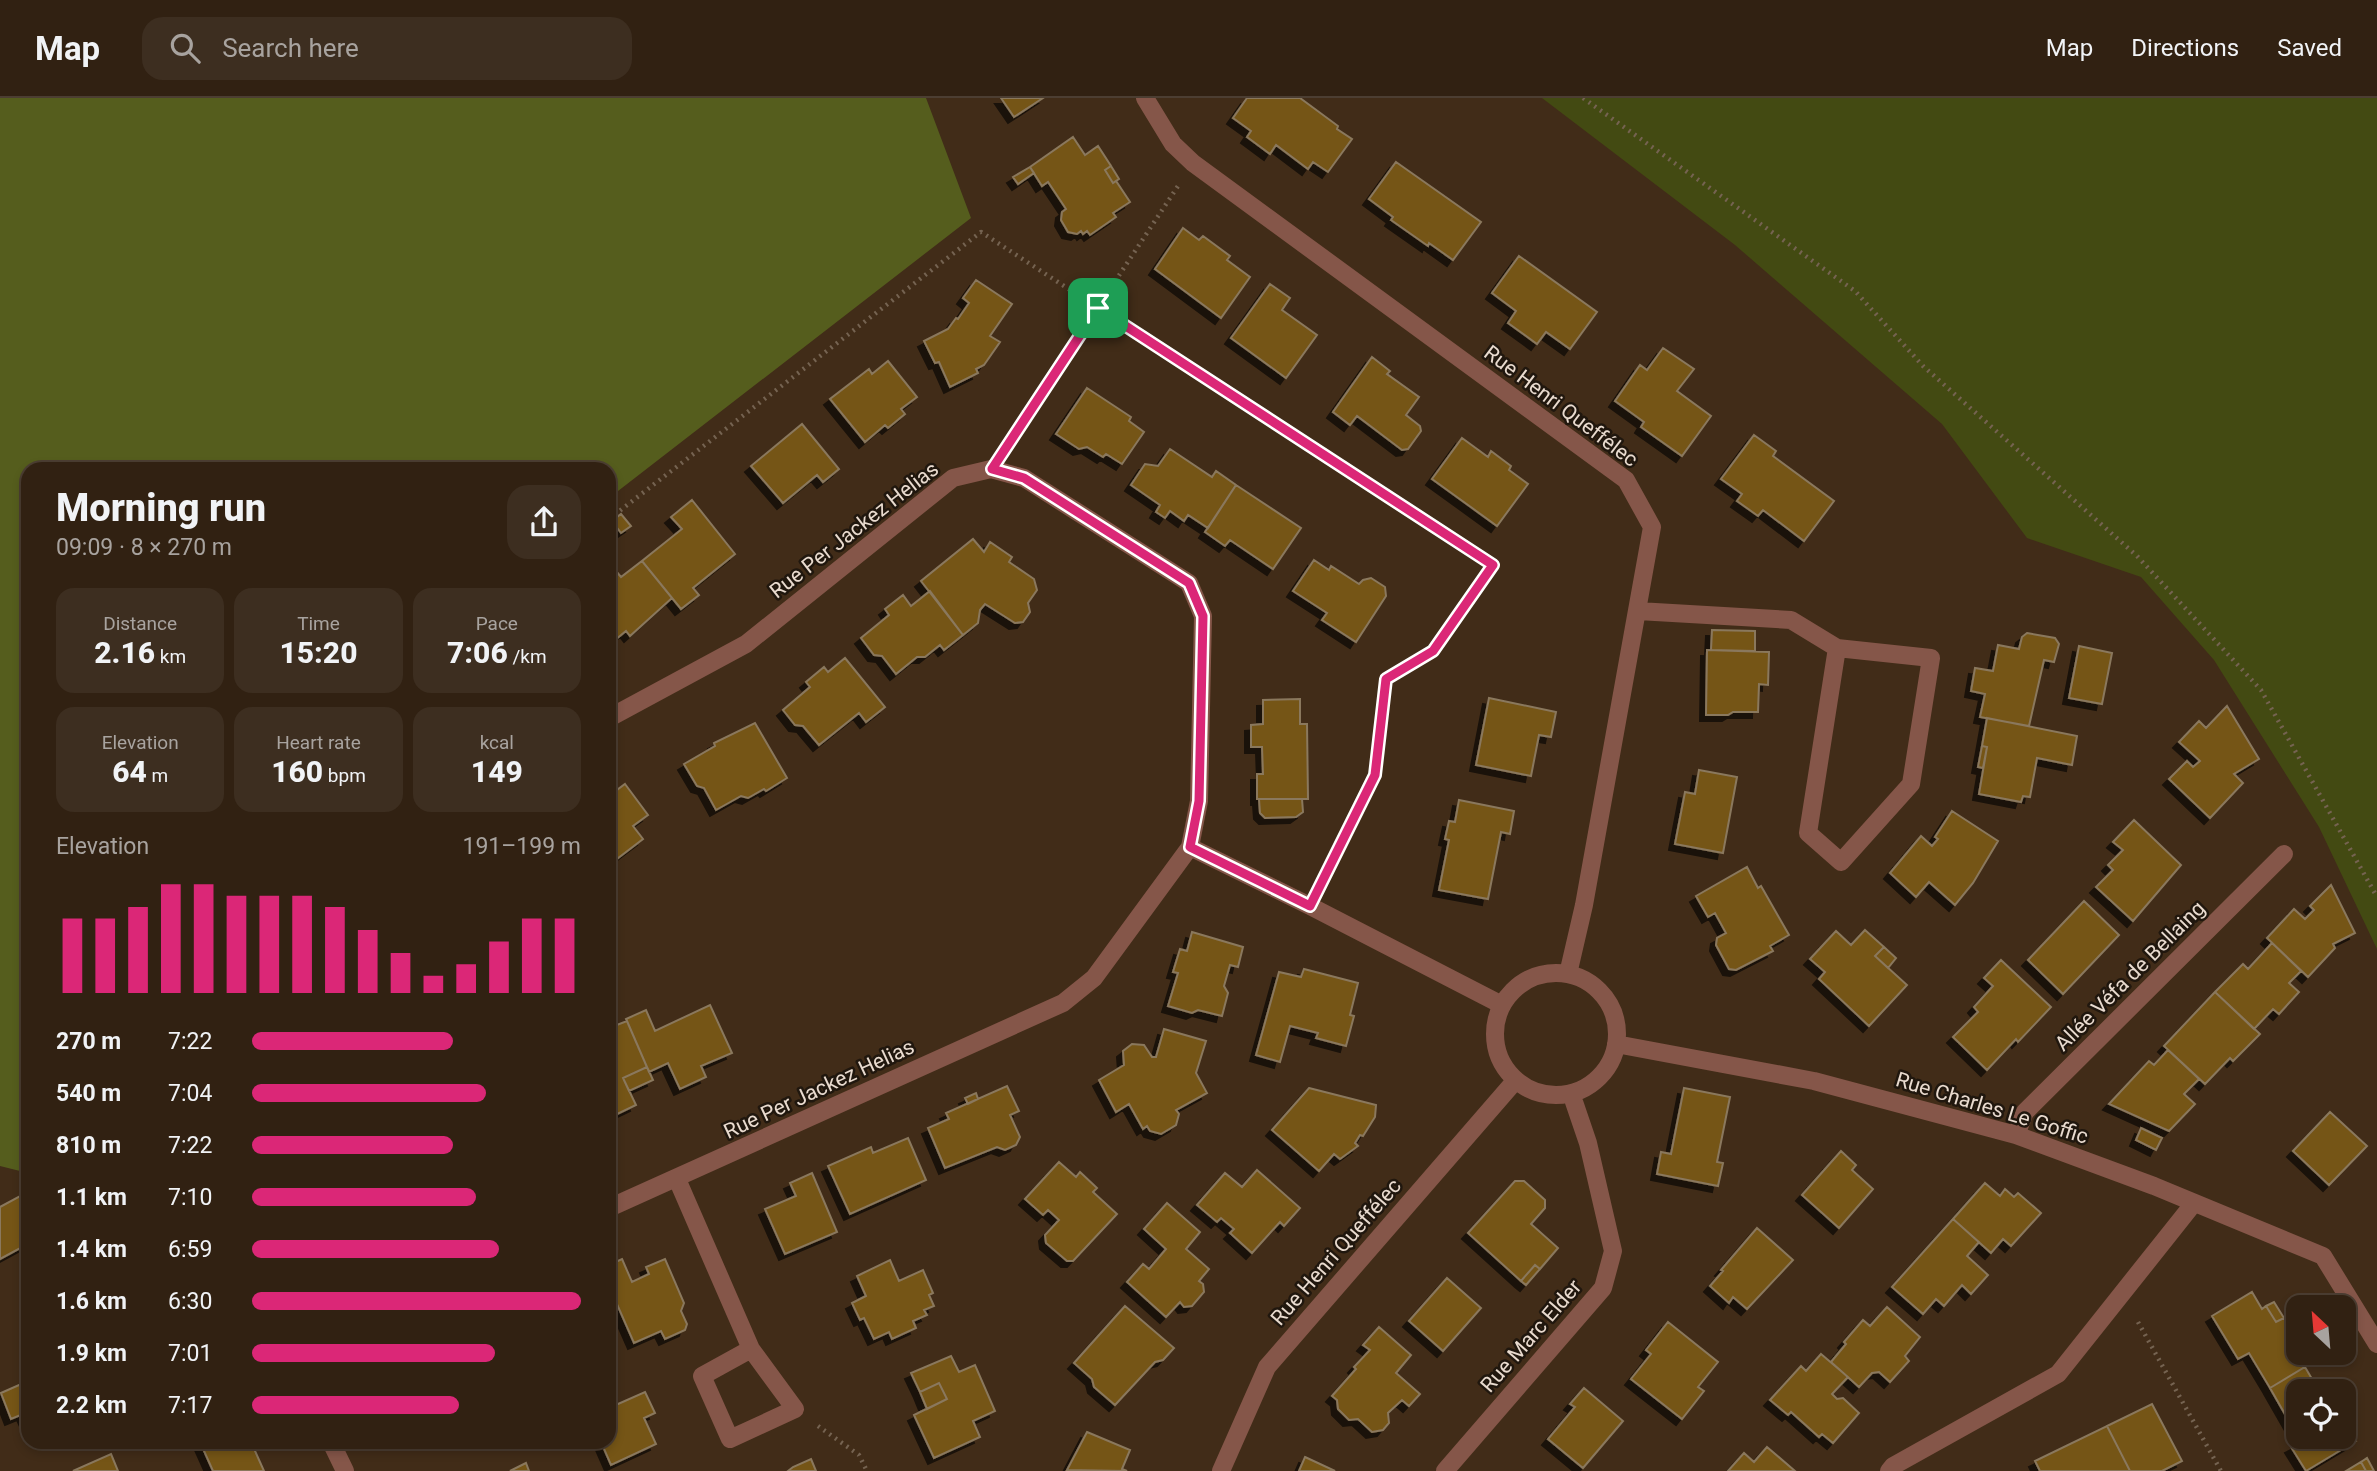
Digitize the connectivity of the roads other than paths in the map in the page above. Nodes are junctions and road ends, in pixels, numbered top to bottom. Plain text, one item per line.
1 (1145, 98) edge
2 (1638, 611) junction
3 (1837, 648) junction
4 (616, 714) edge
5 (1190, 847) junction
6 (2284, 854) dead end
7 (1568, 974) junction
8 (1502, 1005) junction
9 (1616, 1044) junction
10 (1515, 1081) junction
11 (1571, 1093) junction
12 (2016, 1135) junction
13 (677, 1179) junction
14 (2194, 1203) junction
15 (616, 1205) edge
16 (2377, 1344) edge
17 (751, 1349) junction
18 (334, 1449) edge
19 (345, 1471) edge
20 (1222, 1471) edge
21 (1445, 1471) edge
22 (1889, 1471) edge

1 - 2 street, Rue Henri Queffélec
2 - 3 street
2 - 7 street, Rue Henri Queffélec
3 - 3 street
4 - 5 street, Rue Per Jackez Helias
5 - 8 street
5 - 13 street, Rue Per Jackez Helias
6 - 12 street, Allée Véfa de Bellaing
7 - 8 street
7 - 9 street
8 - 10 street
9 - 11 street
9 - 12 street, Rue Charles Le Goffic
10 - 11 street
10 - 20 street, Rue Henri Queffélec
11 - 21 street, Rue Marc Elder
12 - 14 street, Rue Charles Le Goffic
13 - 15 street, Rue Per Jackez Helias
13 - 17 street
14 - 16 street, Rue Charles Le Goffic
14 - 22 street
17 - 17 street
18 - 19 street

